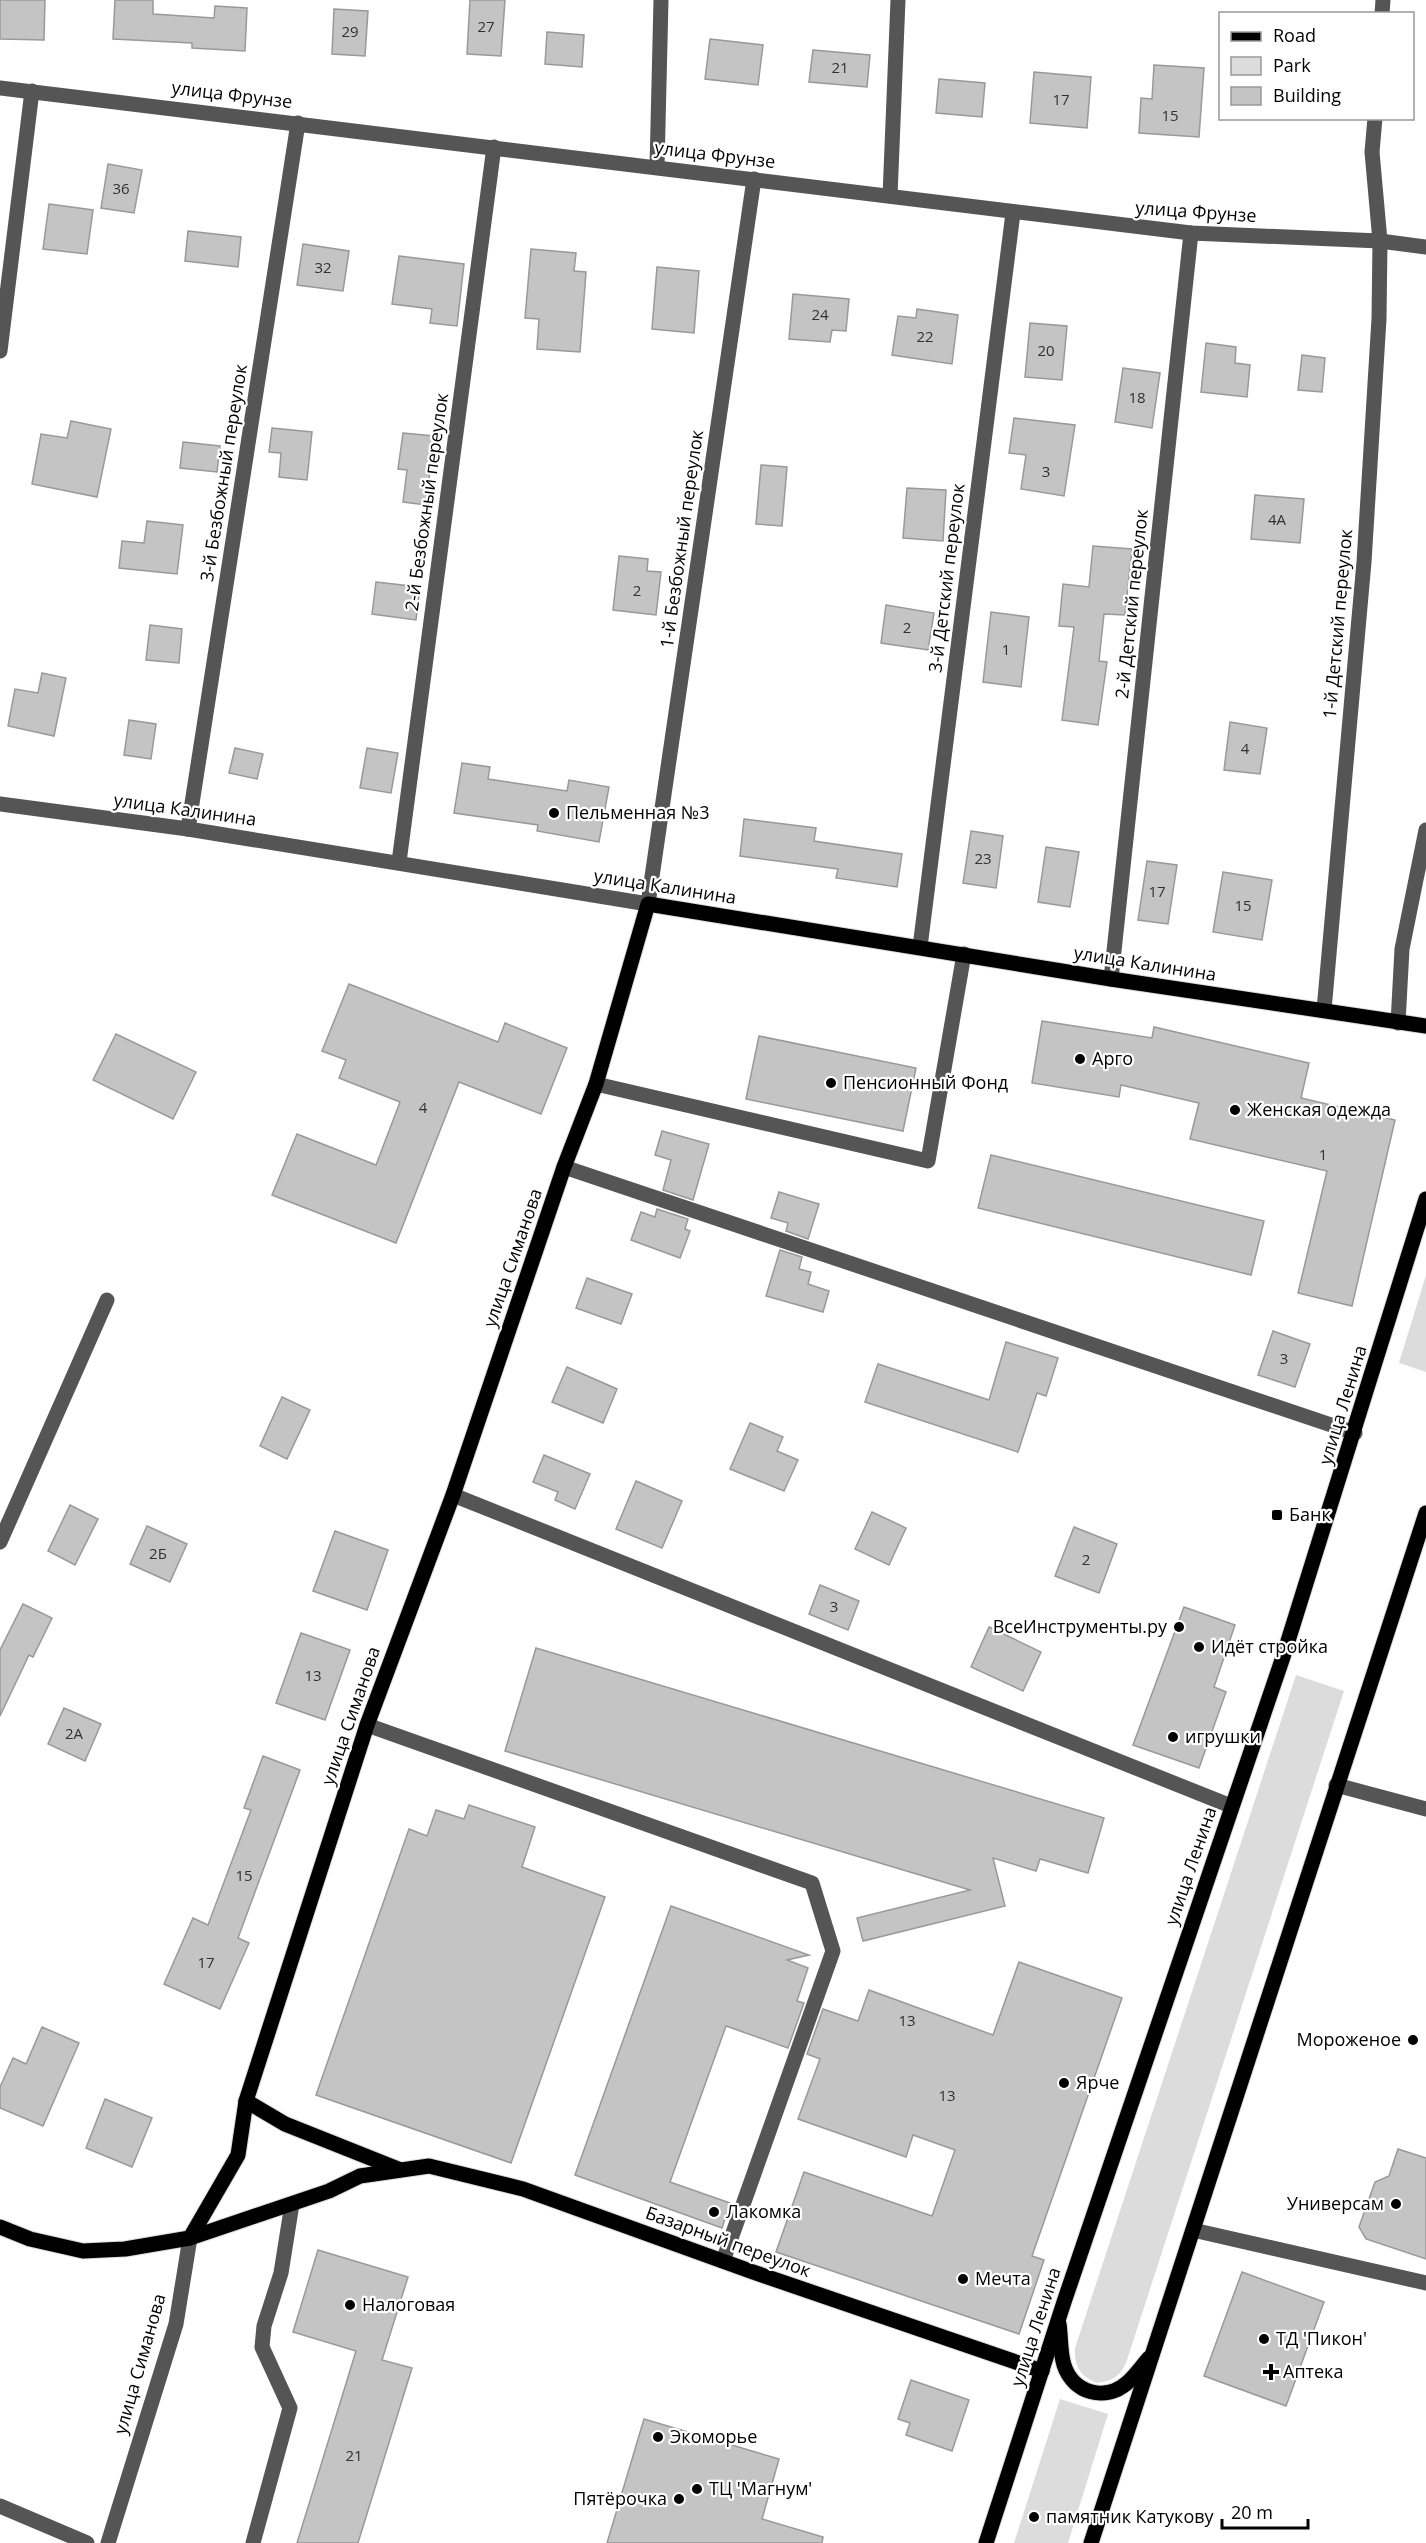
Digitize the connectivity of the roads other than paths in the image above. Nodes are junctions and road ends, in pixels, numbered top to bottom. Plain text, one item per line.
1 (661, 0) edge
2 (898, 0) edge
3 (0, 88) edge
4 (32, 92) junction
5 (1375, 120) edge
6 (298, 123) junction
7 (494, 147) junction
8 (657, 167) junction
9 (754, 179) junction
10 (890, 196) junction
11 (1013, 213) junction
12 (1191, 233) junction
13 (1380, 241) junction
14 (1426, 247) edge
15 (0, 351) edge
16 (0, 804) edge
17 (188, 829) junction
18 (1426, 830) edge
19 (399, 862) junction
20 (648, 904) junction
21 (920, 947) junction
22 (964, 954) junction
23 (1111, 979) junction
24 (1324, 1010) junction
25 (1398, 1023) junction
26 (1426, 1026) edge
27 (596, 1084) junction
28 (564, 1167) junction
29 (1426, 1199) edge
30 (107, 1300) dead end
31 (1355, 1433) junction
32 (453, 1495) junction
33 (1426, 1513) edge
34 (0, 1542) edge
35 (367, 1725) junction
36 (1336, 1785) junction
37 (1231, 1806) junction
38 (1426, 1809) edge
39 (246, 2101) junction
40 (398, 2169) junction
41 (292, 2204) junction
42 (0, 2228) edge
43 (1193, 2230) junction
44 (190, 2238) junction
45 (723, 2261) junction
46 (1426, 2283) edge
47 (1059, 2318) junction
48 (1152, 2354) junction
49 (1042, 2371) junction
50 (0, 2506) edge
51 (1095, 2542) edge
52 (87, 2543) edge
53 (108, 2543) edge
54 (253, 2543) edge
55 (986, 2543) edge

1 - 8 street
2 - 10 street
3 - 4 street, улица Фрунзе
4 - 6 street, улица Фрунзе
4 - 15 street
5 - 13 street, 1-й Детский переулок
6 - 7 street, улица Фрунзе
6 - 17 street, 3-й Безбожный переулок
7 - 8 street, улица Фрунзе
7 - 19 street, 2-й Безбожный переулок
8 - 9 street, улица Фрунзе
9 - 10 street, улица Фрунзе
9 - 20 street, 1-й Безбожный переулок
10 - 11 street, улица Фрунзе
11 - 12 street, улица Фрунзе
11 - 21 street, 3-й Детский переулок
12 - 13 street, улица Фрунзе
12 - 23 street, 2-й Детский переулок
13 - 14 street, улица Фрунзе
13 - 24 street, 1-й Детский переулок
16 - 17 street, улица Калинина
17 - 19 street, улица Калинина
18 - 25 street
19 - 20 street, улица Калинина
20 - 21 main road, улица Калинина
20 - 27 main road, улица Симанова
21 - 22 main road, улица Калинина
22 - 23 main road, улица Калинина
22 - 27 street
23 - 24 main road, улица Калинина
24 - 25 main road, улица Калинина
25 - 26 main road, улица Калинина
27 - 28 main road, улица Симанова
28 - 31 street
28 - 32 main road, улица Симанова
29 - 31 main road, улица Ленина
30 - 34 street
31 - 37 main road, улица Ленина
32 - 35 main road, улица Симанова
32 - 37 street
33 - 36 main road
35 - 39 main road, улица Симанова
35 - 45 street
36 - 38 street
36 - 43 main road
37 - 47 main road, улица Ленина
39 - 40 main road, Базарный переулок
39 - 44 main road, улица Симанова
40 - 41 main road, Базарный переулок
40 - 45 main road, Базарный переулок
41 - 44 main road, Базарный переулок
41 - 54 street
42 - 44 main road, Базарный переулок
43 - 46 street
43 - 48 main road
44 - 53 street, улица Симанова
45 - 49 main road, Базарный переулок
47 - 48 main road
47 - 49 main road, улица Ленина
48 - 51 main road
49 - 55 main road, улица Ленина
50 - 52 street

